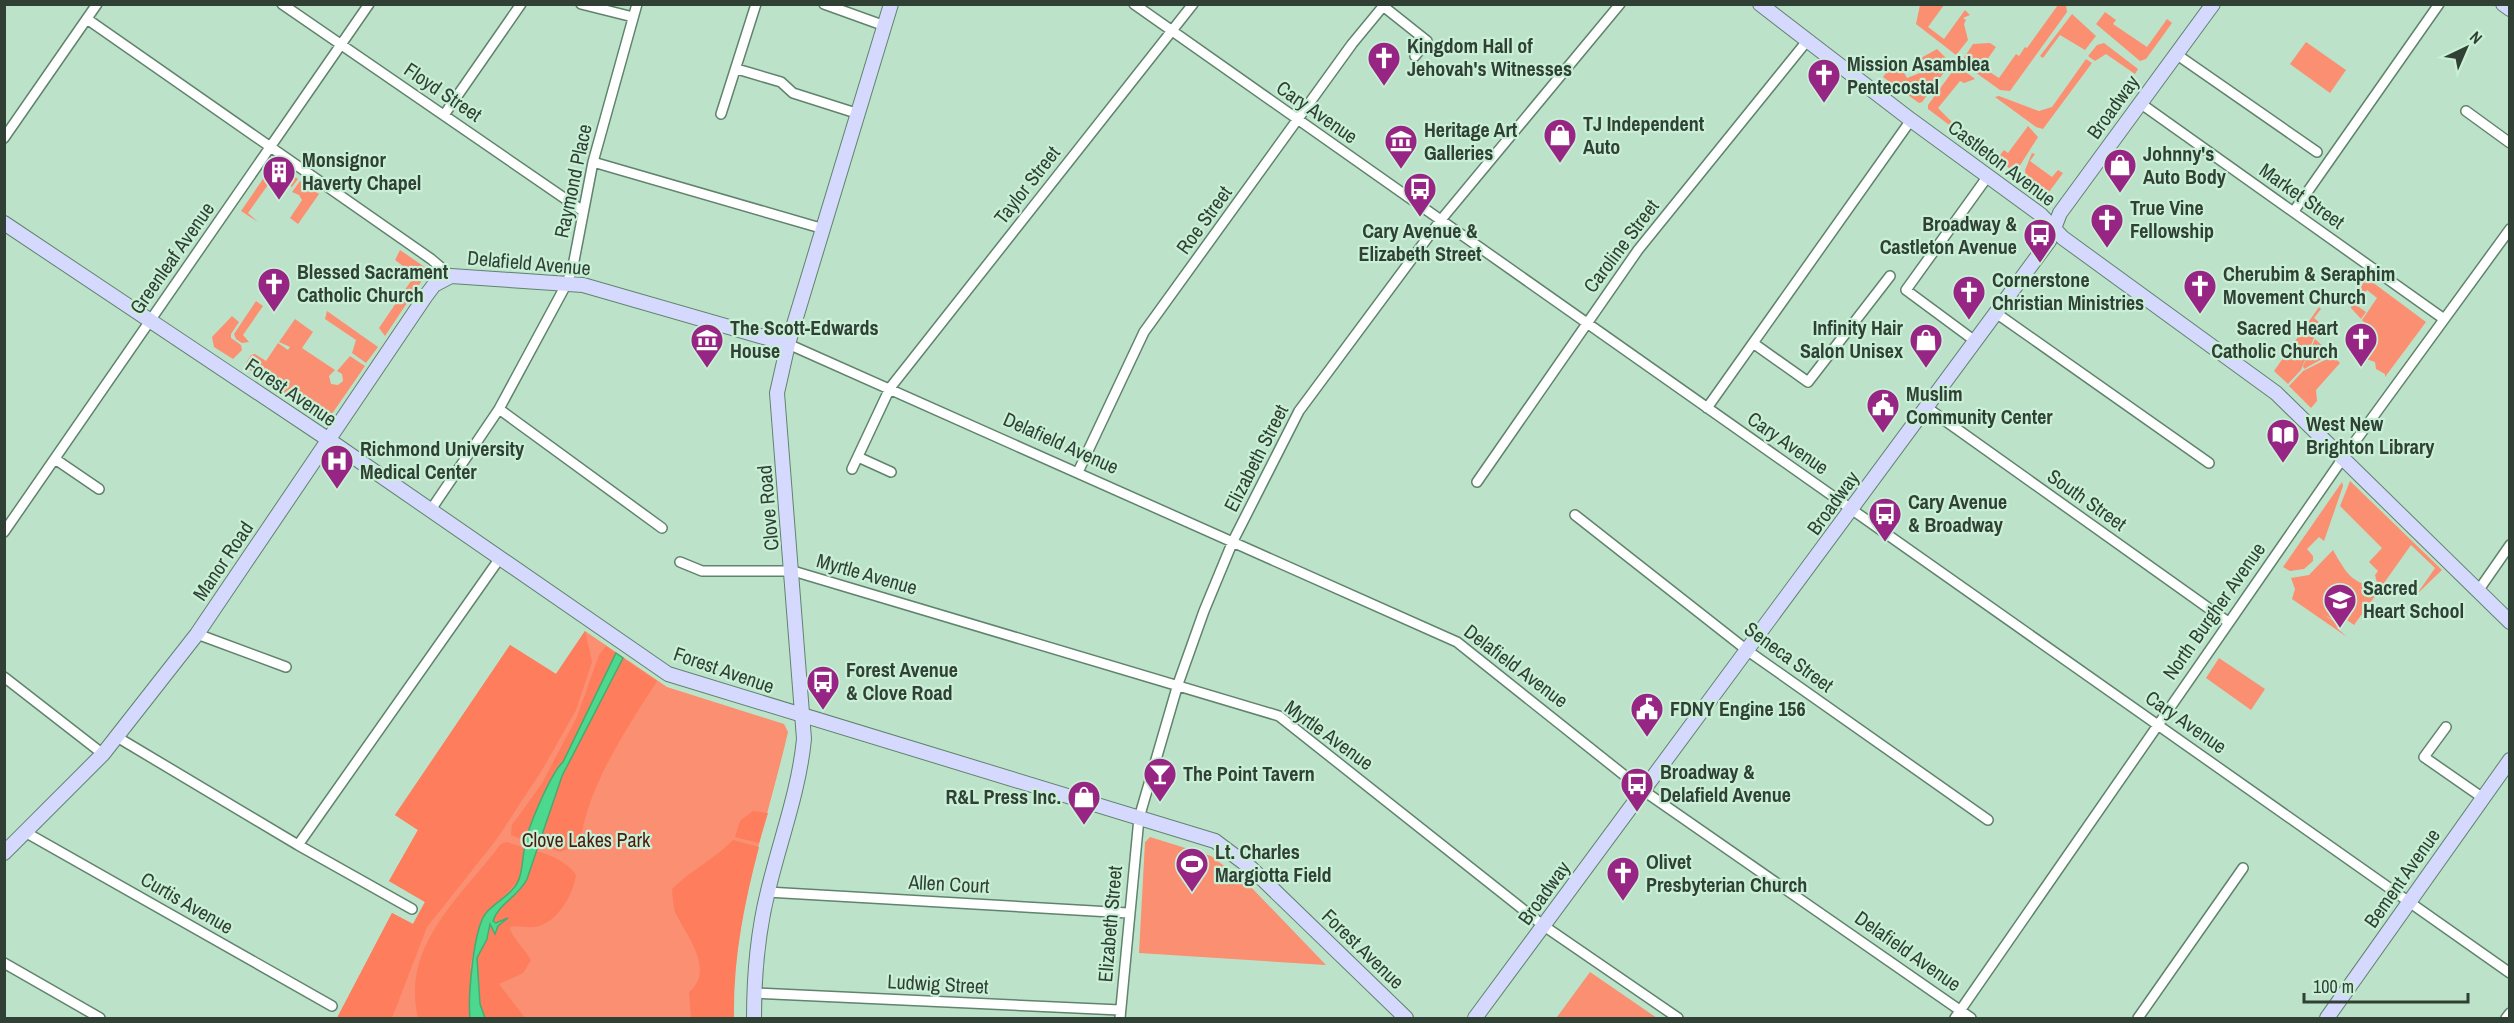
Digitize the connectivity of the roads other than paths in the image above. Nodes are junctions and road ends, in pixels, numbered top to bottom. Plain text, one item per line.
1 (97, 4) edge
2 (282, 4) edge
3 (369, 4) edge
4 (521, 4) edge
5 (581, 4) edge
6 (637, 4) edge
7 (756, 4) edge
8 (824, 4) edge
9 (891, 4) edge
10 (1134, 4) edge
11 (1193, 4) edge
12 (1620, 4) edge
13 (1760, 4) edge
14 (2213, 4) edge
15 (2439, 4) edge
16 (2503, 4) edge
17 (1384, 5) edge
18 (2510, 9) edge
19 (633, 17) junction
20 (87, 18) junction
21 (885, 26) junction
22 (1172, 31) junction
23 (1807, 41) junction
24 (341, 45) junction
25 (2176, 54) junction
26 (1415, 56) dead end
27 (737, 69) junction
28 (2140, 103) junction
29 (2466, 111) dead end
30 (722, 114) dead end
31 (859, 114) junction
32 (444, 115) junction
33 (1911, 120) junction
34 (1298, 121) junction
35 (4, 138) edge
36 (2510, 143) edge
37 (271, 146) junction
38 (2317, 152) dead end
39 (592, 162) junction
40 (1988, 176) junction
41 (583, 211) junction
42 (2294, 211) junction
43 (1440, 221) junction
44 (4, 223) edge
45 (2053, 227) junction
46 (824, 229) junction
47 (2510, 229) edge
48 (451, 276) junction
49 (1890, 276) dead end
50 (567, 283) junction
51 (1996, 313) junction
52 (2444, 319) junction
53 (150, 321) junction
54 (1586, 323) junction
55 (1975, 341) junction
56 (1753, 343) junction
57 (788, 344) junction
58 (890, 388) junction
59 (1926, 407) junction
60 (1707, 408) junction
61 (500, 409) junction
62 (329, 440) junction
63 (858, 457) junction
64 (2343, 458) junction
65 (56, 459) junction
66 (2209, 463) dead end
67 (852, 469) dead end
68 (891, 472) dead end
69 (1078, 472) junction
70 (1477, 482) dead end
71 (99, 489) dead end
72 (1852, 509) junction
73 (430, 511) junction
74 (1575, 515) dead end
75 (662, 528) dead end
76 (4, 532) edge
77 (1233, 541) junction
78 (2510, 545) edge
79 (500, 558) junction
80 (680, 562) dead end
81 (793, 571) junction
82 (2478, 591) junction
83 (2510, 621) edge
84 (2228, 622) junction
85 (197, 634) junction
86 (1748, 651) junction
87 (286, 668) dead end
88 (4, 677) edge
89 (1178, 684) junction
90 (804, 717) junction
91 (2159, 724) junction
92 (2446, 727) dead end
93 (117, 737) junction
94 (103, 754) junction
95 (2510, 760) edge
96 (1644, 791) junction
97 (2482, 798) junction
98 (1139, 818) junction
99 (1988, 820) dead end
100 (25, 831) junction
101 (298, 845) junction
102 (4, 853) edge
103 (2243, 868) dead end
104 (767, 892) junction
105 (2410, 901) junction
106 (412, 909) dead end
107 (1128, 913) junction
108 (1544, 926) junction
109 (4, 963) edge
110 (2510, 973) edge
111 (754, 993) junction
112 (332, 1006) dead end
113 (2510, 1013) edge
114 (1120, 1014) edge
115 (1957, 1015) edge
116 (100, 1018) edge
117 (754, 1018) edge
118 (1406, 1018) edge
119 (1475, 1018) edge
120 (1678, 1018) edge
121 (1971, 1018) edge
122 (2138, 1018) edge
123 (2326, 1018) edge
124 (2506, 1018) edge

1 - 20 street
2 - 24 street, Floyd Street
3 - 24 street, Greenleaf Avenue
4 - 32 street
5 - 19 street
6 - 19 street, Raymond Place
7 - 27 street
8 - 21 street
9 - 21 street, Clove Road
10 - 22 street, Cary Avenue
11 - 22 street, Taylor Street
12 - 43 street, Elizabeth Street
13 - 23 street, Castleton Avenue
14 - 25 street, Broadway
15 - 42 street
16 - 18 street
17 - 26 street
17 - 34 street, Roe Street
19 - 39 street, Raymond Place
20 - 35 street
20 - 37 street, Delafield Avenue
21 - 31 street, Clove Road
22 - 34 street, Cary Avenue
22 - 58 street, Taylor Street
23 - 33 street, Castleton Avenue
23 - 54 street, Caroline Street
24 - 32 street, Floyd Street
24 - 37 street, Greenleaf Avenue
25 - 28 street, Broadway
25 - 38 street
27 - 30 street
27 - 31 street
28 - 42 street, Market Street
28 - 45 street, Broadway
29 - 36 street
31 - 46 street, Clove Road
32 - 41 street, Floyd Street
33 - 40 street, Castleton Avenue
33 - 56 street
34 - 43 street, Cary Avenue
34 - 69 street, Roe Street
37 - 48 street, Delafield Avenue
37 - 53 street, Greenleaf Avenue
39 - 41 street, Raymond Place
39 - 46 street
40 - 45 street, Castleton Avenue
40 - 55 street
41 - 50 street, Raymond Place
42 - 52 street, Market Street
43 - 54 street, Cary Avenue
43 - 77 street, Elizabeth Street
44 - 53 street, Forest Avenue
45 - 51 street, Broadway
45 - 64 street, Castleton Avenue
46 - 57 street, Clove Road
47 - 52 street, North Burgher Avenue
48 - 50 street, Delafield Avenue
48 - 62 street, Manor Road
49 - 56 street
50 - 57 street, Delafield Avenue
50 - 61 street, Raymond Place
51 - 55 street, Broadway
51 - 66 street
52 - 64 street, North Burgher Avenue
53 - 62 street, Forest Avenue
53 - 65 street, Greenleaf Avenue
54 - 60 street, Cary Avenue
54 - 70 street, Caroline Street
55 - 59 street, Broadway
56 - 60 street
57 - 58 street, Delafield Avenue
57 - 81 street, Clove Road
58 - 63 street, Taylor Street
58 - 69 street, Delafield Avenue
59 - 72 street, Broadway
59 - 84 street, South Street
60 - 72 street, Cary Avenue
61 - 73 street, Raymond Place
61 - 75 street
62 - 73 street, Forest Avenue
62 - 85 street, Manor Road
63 - 67 street, Taylor Street
63 - 68 street
64 - 82 street, Castleton Avenue
64 - 84 street, North Burgher Avenue
65 - 71 street
65 - 76 street, Greenleaf Avenue
69 - 77 street, Delafield Avenue
72 - 86 street, Broadway
72 - 91 street, Cary Avenue
73 - 79 street, Forest Avenue
74 - 86 street, Seneca Street
77 - 89 street, Elizabeth Street
77 - 96 street, Delafield Avenue
78 - 82 street
79 - 90 street, Forest Avenue
79 - 101 street
80 - 81 street, Myrtle Avenue
81 - 89 street, Myrtle Avenue
81 - 90 street, Clove Road
82 - 83 street, Castleton Avenue
84 - 91 street, North Burgher Avenue
85 - 87 street
85 - 93 street, Manor Road
86 - 96 street, Broadway
86 - 99 street, Seneca Street
88 - 94 street
89 - 98 street, Elizabeth Street
89 - 108 street, Myrtle Avenue
90 - 98 street, Forest Avenue
90 - 104 street, Clove Road
91 - 105 street, Cary Avenue
91 - 115 street, North Burgher Avenue
92 - 97 street
93 - 94 street, Manor Road
93 - 101 street
94 - 100 street, Manor Road
95 - 97 street, Bement Avenue
96 - 108 street, Broadway
96 - 115 street, Delafield Avenue
97 - 105 street, Bement Avenue
98 - 107 street, Elizabeth Street
98 - 118 street, Forest Avenue
100 - 102 street, Manor Road
100 - 112 street, Curtis Avenue
101 - 106 street
103 - 122 street
104 - 107 street, Allen Court
104 - 111 street, Clove Road
105 - 110 street, Cary Avenue
105 - 123 street, Bement Avenue
107 - 114 street, Elizabeth Street
108 - 119 street, Broadway
108 - 120 street, Myrtle Avenue
109 - 116 street
111 - 114 street, Ludwig Street
111 - 117 street, Clove Road
113 - 124 street
115 - 121 street, Delafield Avenue

